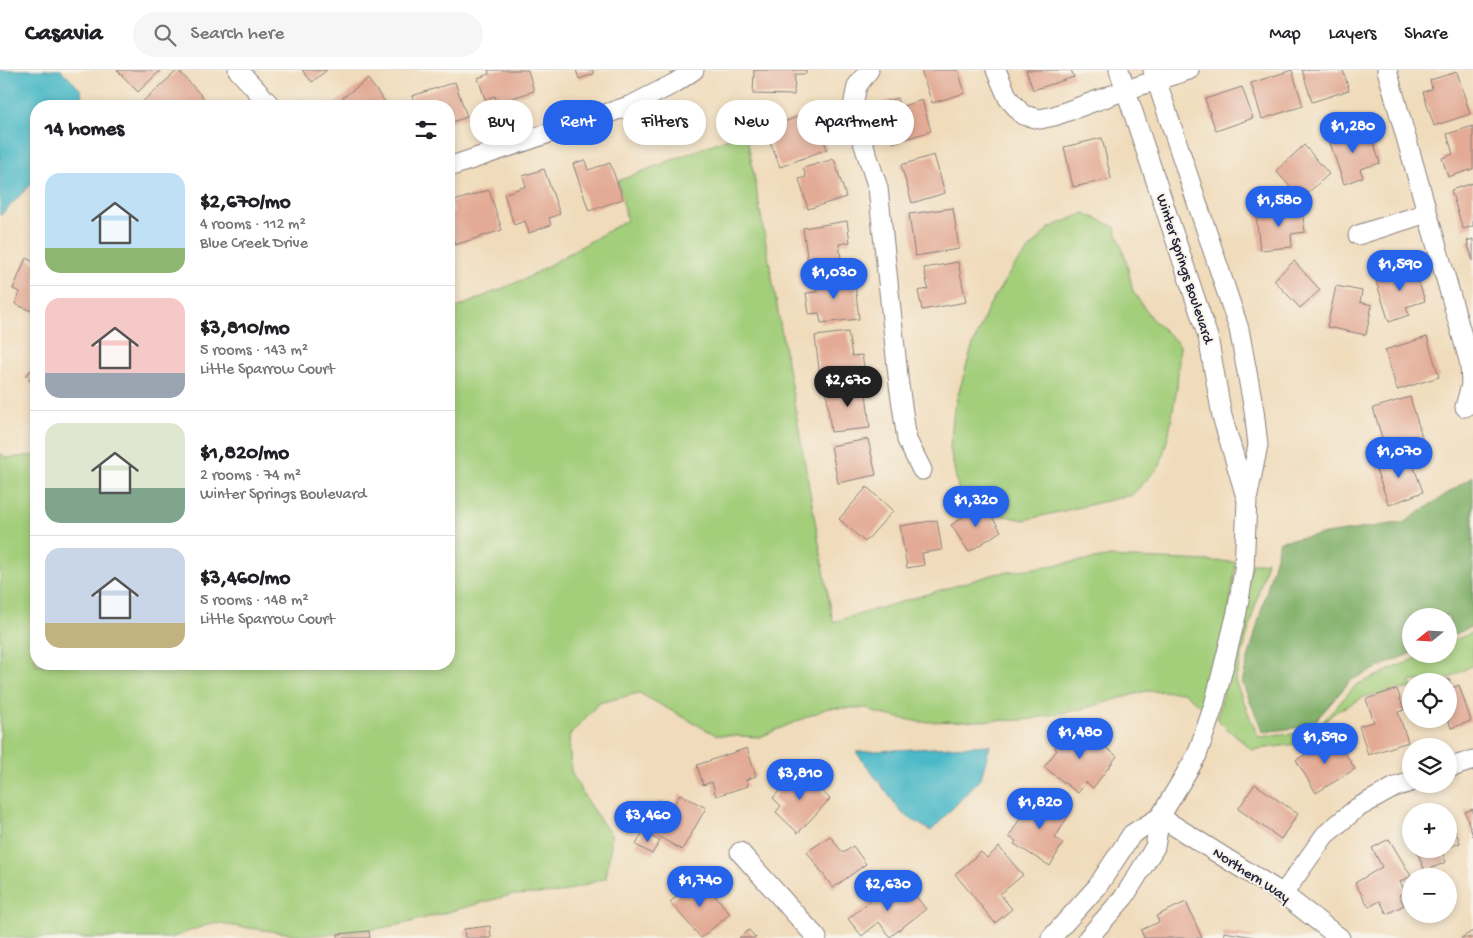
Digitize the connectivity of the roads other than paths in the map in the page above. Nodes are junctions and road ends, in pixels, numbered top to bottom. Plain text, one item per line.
1 (238, 70) edge
2 (694, 70) edge
3 (869, 70) edge
4 (996, 70) edge
5 (1119, 70) edge
6 (1189, 70) edge
7 (1387, 70) edge
8 (1155, 75) edge
9 (1126, 90) junction
10 (266, 100) edge
11 (455, 165) edge
12 (1427, 213) junction
13 (1358, 235) dead end
14 (1233, 309) junction
15 (1202, 321) junction
16 (1465, 407) dead end
17 (922, 470) dead end
18 (1247, 500) junction
19 (1473, 760) edge
20 (1457, 765) edge
21 (1402, 785) edge
22 (1160, 817) junction
23 (740, 852) dead end
24 (1283, 894) junction
25 (817, 938) edge
26 (1051, 938) edge
27 (1088, 938) edge
28 (1340, 938) edge

1 - 10 street
2 - 11 street
3 - 17 street
4 - 9 street
5 - 9 street, Winter Springs Boulevard
6 - 8 street
7 - 12 street
8 - 9 street
8 - 14 street, Winter Springs Boulevard
9 - 15 street, Winter Springs Boulevard
12 - 13 street
12 - 16 street
14 - 15 street
14 - 18 street, Winter Springs Boulevard
15 - 18 street, Winter Springs Boulevard
18 - 22 street, Winter Springs Boulevard
19 - 20 street
21 - 24 street
22 - 24 street, Northern Way
22 - 26 street, Winter Springs Boulevard
22 - 27 street, Winter Springs Boulevard
23 - 25 street
24 - 28 street, Northern Way

